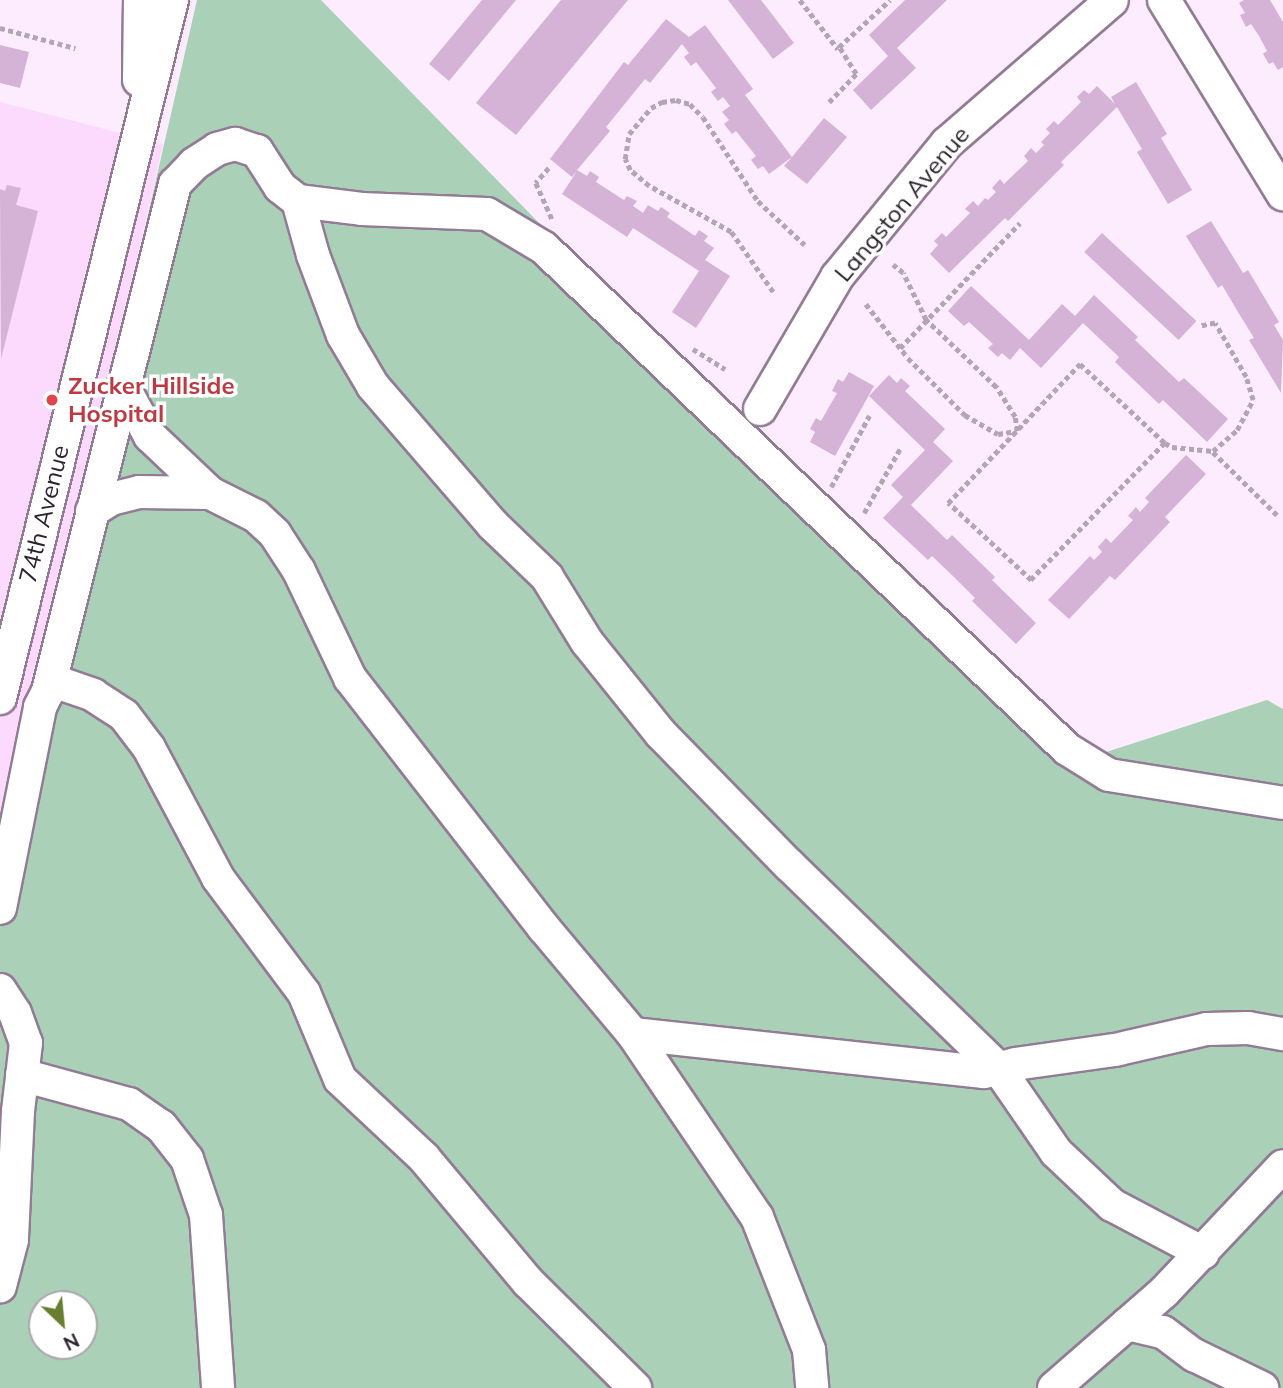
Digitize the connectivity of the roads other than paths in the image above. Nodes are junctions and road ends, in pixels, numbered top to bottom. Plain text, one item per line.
1 (141, 0) edge
2 (172, 0) edge
3 (1112, 0) edge
4 (1164, 0) edge
5 (139, 127) junction
6 (1283, 194) edge
7 (298, 201) junction
8 (123, 386) junction
9 (760, 410) dead end
10 (210, 493) junction
11 (92, 511) junction
12 (48, 691) junction
13 (0, 695) edge
14 (1283, 803) edge
15 (0, 908) edge
16 (0, 990) edge
17 (633, 1034) junction
18 (1283, 1034) edge
19 (998, 1068) junction
20 (22, 1075) junction
21 (1283, 1166) edge
22 (1203, 1253) junction
23 (0, 1286) edge
24 (1127, 1324) junction
25 (218, 1388) edge
26 (635, 1388) edge
27 (812, 1388) edge
28 (1054, 1388) edge
29 (1262, 1388) edge

1 - 5 street, 74th Avenue
2 - 5 street, 74th Avenue
3 - 9 street, Langston Avenue
4 - 6 street
5 - 13 street, 74th Avenue
7 - 8 street
7 - 14 street
7 - 19 street
8 - 10 street
8 - 11 street
10 - 11 street
10 - 17 street
11 - 12 street
12 - 15 street
12 - 26 street
16 - 20 street
17 - 19 street
17 - 27 street
18 - 19 street
19 - 22 street
20 - 23 street
20 - 25 street
21 - 22 street
22 - 24 street
24 - 28 street
24 - 29 street

